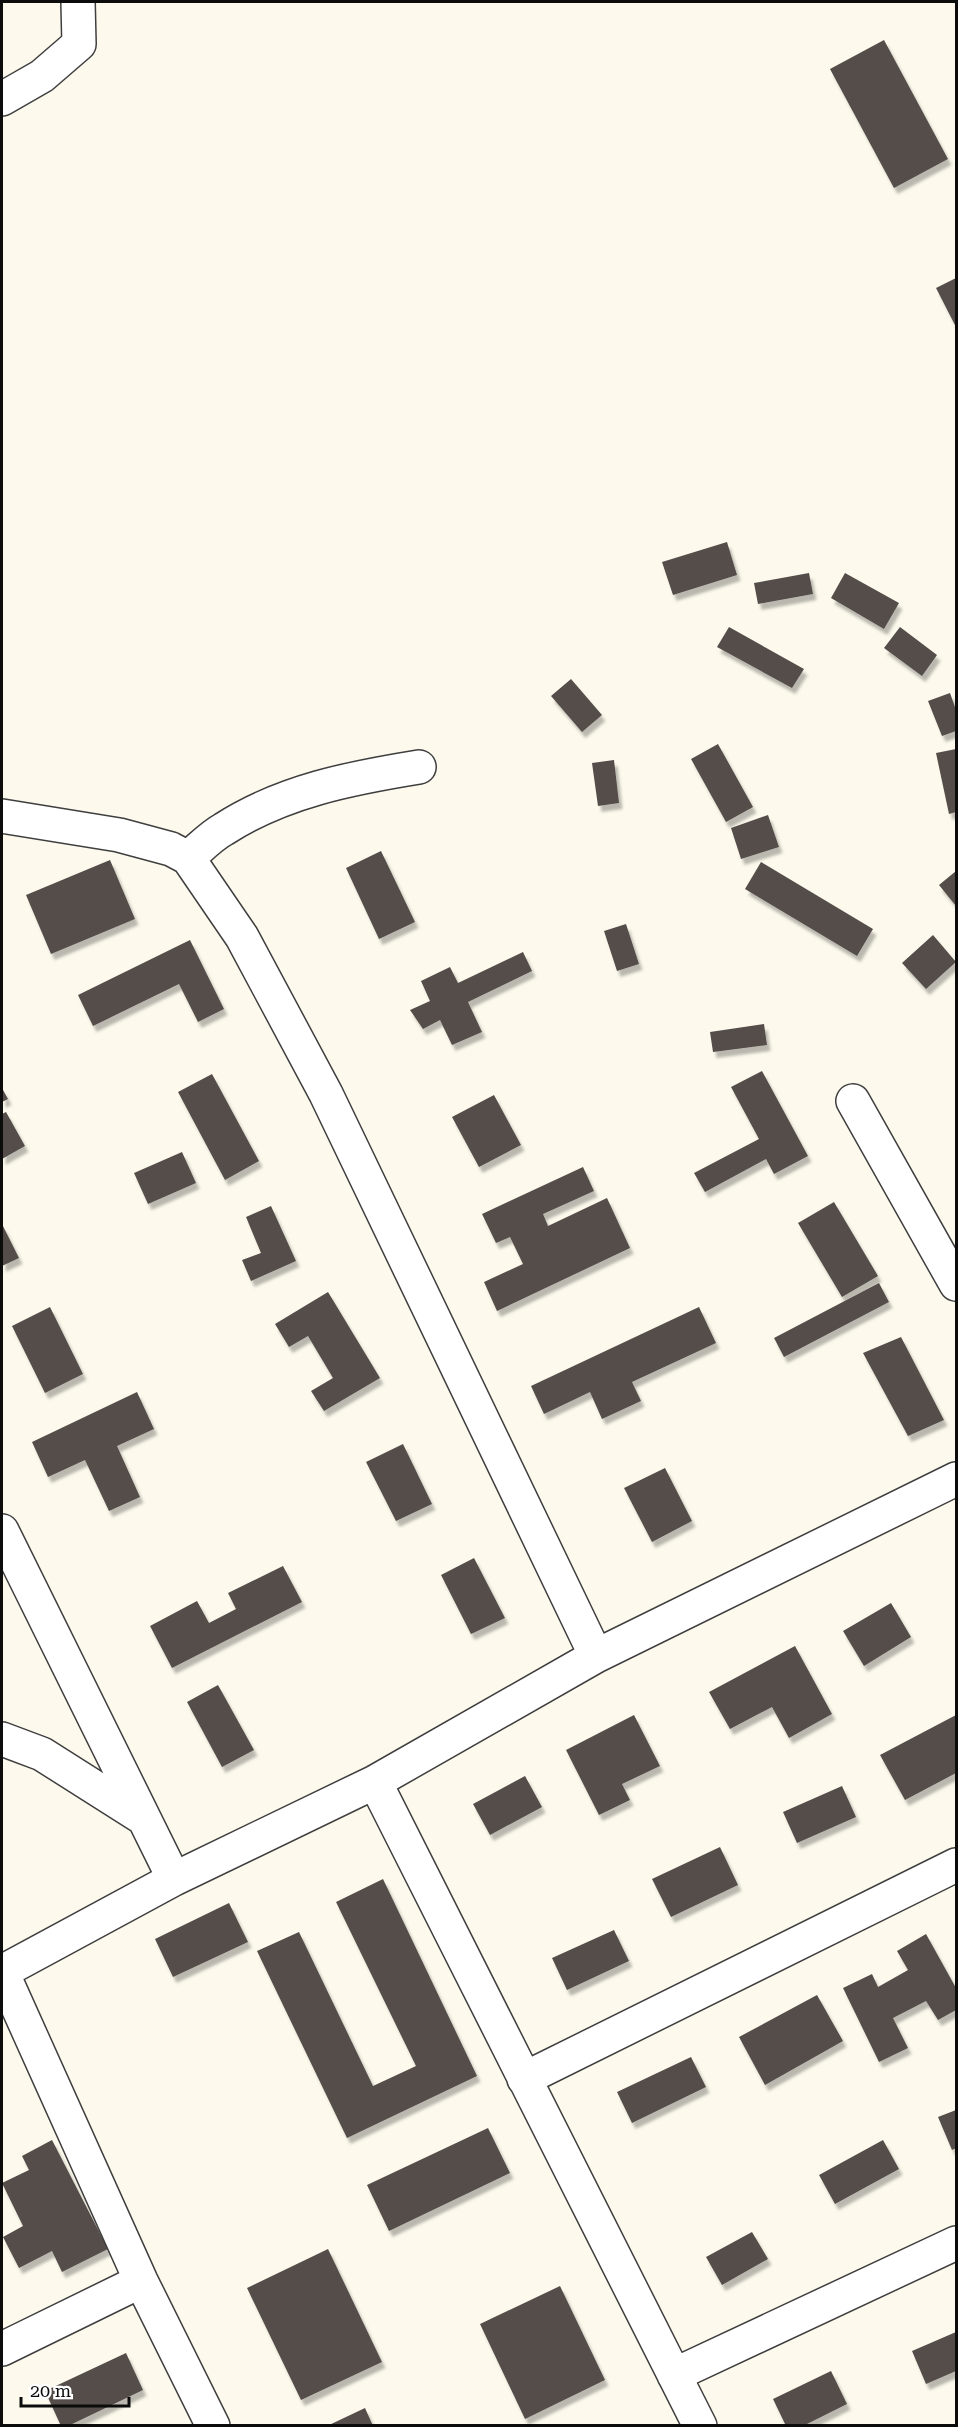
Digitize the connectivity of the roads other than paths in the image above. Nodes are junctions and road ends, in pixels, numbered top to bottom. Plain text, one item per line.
1 (78, 2) edge
2 (2, 99) edge
3 (419, 767) dead end
4 (2, 816) edge
5 (188, 858) junction
6 (853, 1101) dead end
7 (957, 1284) edge
8 (957, 1479) edge
9 (2, 1531) edge
10 (596, 1656) junction
11 (2, 1739) edge
12 (375, 1782) junction
13 (145, 1819) junction
14 (957, 1865) edge
15 (174, 1879) junction
16 (2, 1972) edge
17 (524, 2079) junction
18 (957, 2243) edge
19 (141, 2281) junction
20 (2, 2349) edge
21 (674, 2375) junction
22 (213, 2426) edge
23 (700, 2426) edge

1 - 2 street
3 - 5 street
4 - 5 street
5 - 10 street
6 - 7 street
8 - 10 street
9 - 13 street
10 - 12 street
11 - 13 street
12 - 15 street
12 - 17 street
13 - 15 street
14 - 17 street
15 - 16 street
16 - 19 street
17 - 21 street
18 - 21 street
19 - 20 street
19 - 22 street
21 - 23 street

